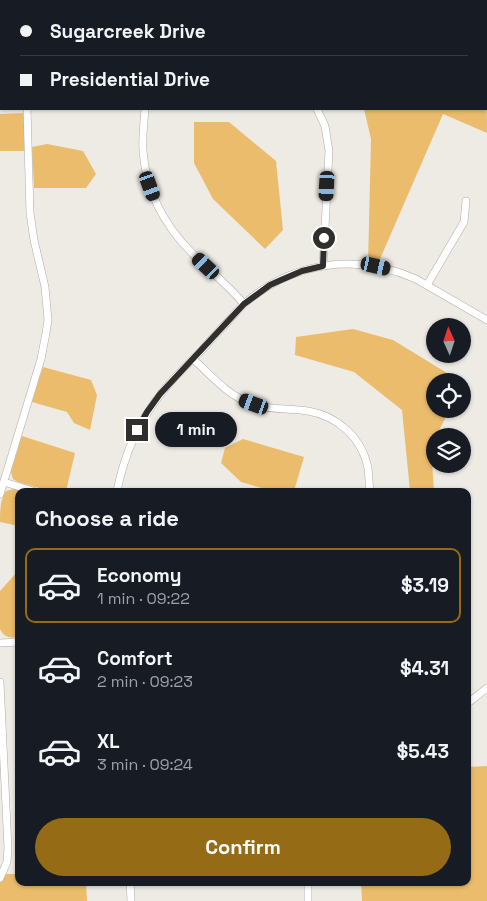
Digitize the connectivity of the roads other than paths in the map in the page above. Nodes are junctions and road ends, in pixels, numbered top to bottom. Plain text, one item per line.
1 (27, 110) edge
2 (145, 110) edge
3 (317, 110) edge
4 (466, 201) dead end
5 (323, 266) junction
6 (427, 285) junction
7 (244, 304) junction
8 (487, 320) edge
9 (194, 359) junction
10 (4, 482) junction
11 (23, 488) edge
12 (118, 488) edge
13 (370, 488) edge
14 (0, 494) edge
15 (15, 642) edge
16 (0, 643) edge
17 (0, 682) edge
18 (487, 688) edge
19 (471, 701) edge
20 (0, 878) edge
21 (130, 886) edge
22 (308, 886) edge
23 (132, 901) edge
24 (308, 901) edge

1 - 10 street
2 - 7 street
3 - 5 street
4 - 6 street
5 - 6 street
5 - 7 street
6 - 8 street
7 - 9 street
9 - 12 street
9 - 13 street
10 - 11 street
10 - 14 street
15 - 16 street
17 - 20 street
18 - 19 street
21 - 23 street
22 - 24 street

